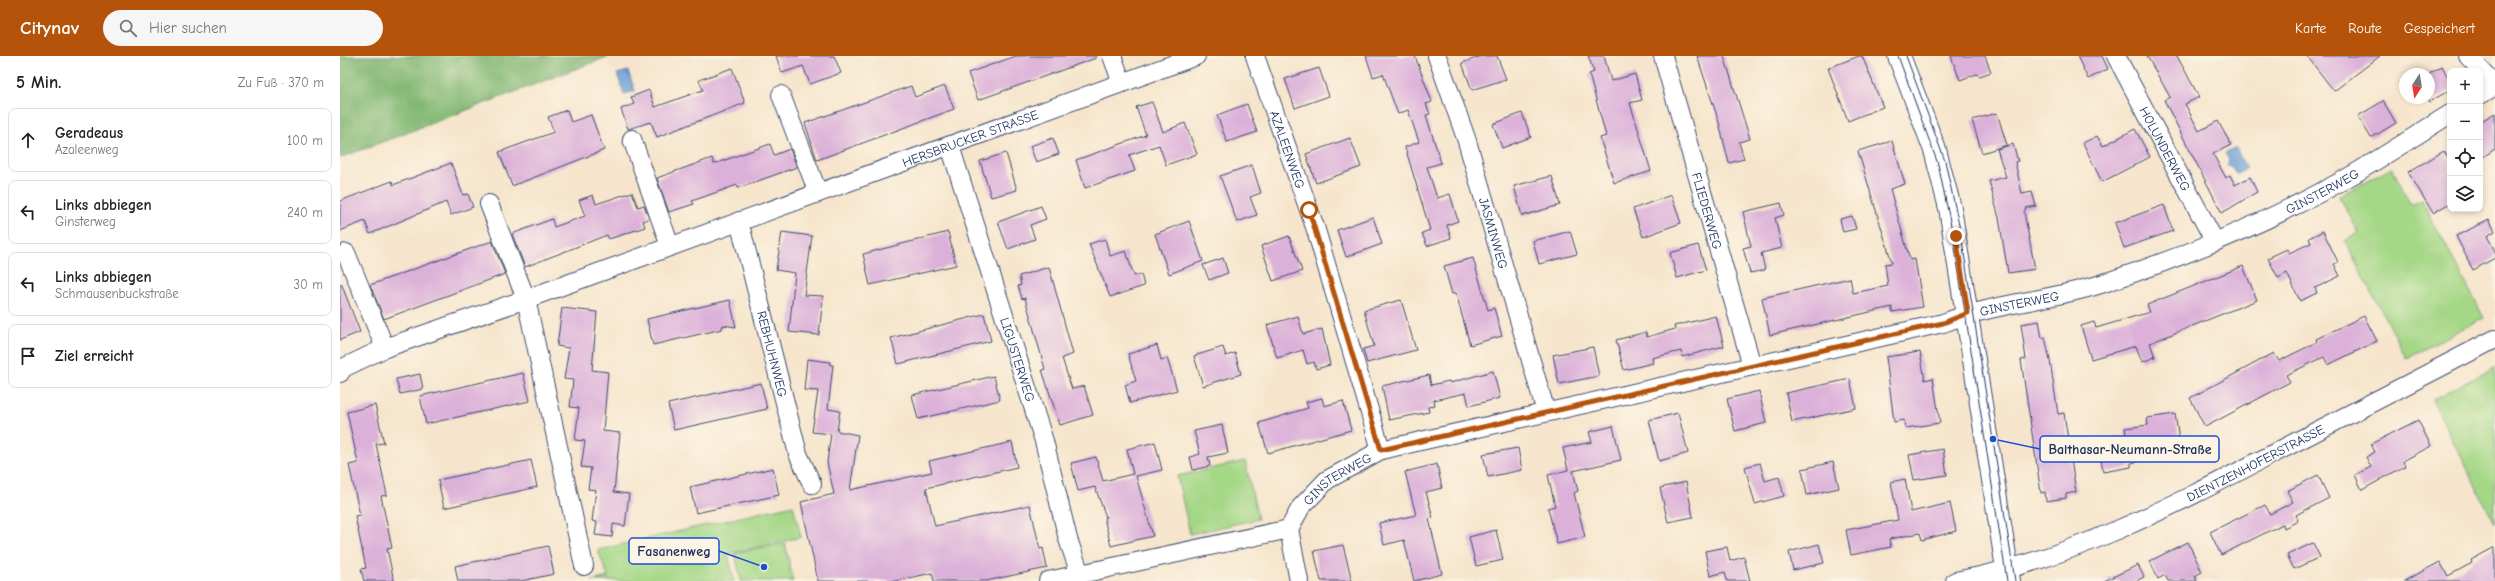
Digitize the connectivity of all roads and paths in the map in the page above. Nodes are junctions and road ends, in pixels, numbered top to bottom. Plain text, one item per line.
1 (1112, 56) edge
2 (1196, 56) edge
3 (1254, 56) edge
4 (1438, 56) edge
5 (1663, 56) edge
6 (1899, 56) edge
7 (2116, 56) edge
8 (2468, 56) edge
9 (1122, 83) junction
10 (2495, 85) edge
11 (2483, 93) edge
12 (782, 96) dead end
13 (2447, 116) edge
14 (632, 139) dead end
15 (950, 146) junction
16 (818, 193) junction
17 (489, 204) dead end
18 (739, 221) junction
19 (2215, 242) junction
20 (670, 246) junction
21 (346, 253) dead end
22 (526, 299) junction
23 (1968, 313) junction
24 (2495, 339) edge
25 (385, 348) junction
26 (1752, 366) junction
27 (340, 373) edge
28 (1546, 412) junction
29 (1381, 450) junction
30 (812, 484) dead end
31 (1289, 529) junction
32 (584, 566) dead end
33 (1080, 574) junction
34 (2009, 576) edge
35 (1048, 581) edge
36 (1299, 581) edge
37 (1955, 581) edge

1 - 9 street
2 - 9 street, HERSBRUCKER STRASSE
3 - 29 street, AZALEENWEG
4 - 28 street, JASMINWEG
5 - 26 street, FLIEDERWEG
6 - 23 street
7 - 19 street, HOLUNDERWEG
8 - 10 street
9 - 15 street, HERSBRUCKER STRASSE
10 - 11 street
12 - 16 street
13 - 19 street, GINSTERWEG
14 - 20 street
15 - 16 street, HERSBRUCKER STRASSE
15 - 33 street, LIGUSTERWEG
16 - 18 street, HERSBRUCKER STRASSE
17 - 22 street
18 - 20 street, HERSBRUCKER STRASSE
18 - 30 street, REBHUHNWEG
19 - 23 street, GINSTERWEG
20 - 22 street, HERSBRUCKER STRASSE
21 - 25 street
22 - 25 street, HERSBRUCKER STRASSE
22 - 32 street
23 - 26 street, GINSTERWEG
23 - 34 street
24 - 34 street, DIENTZENHOFERSTRASSE
25 - 27 street, HERSBRUCKER STRASSE
26 - 28 street, GINSTERWEG
28 - 29 street, GINSTERWEG
29 - 31 street, GINSTERWEG
31 - 33 street
31 - 36 street
33 - 35 street
34 - 37 street, DIENTZENHOFERSTRASSE

